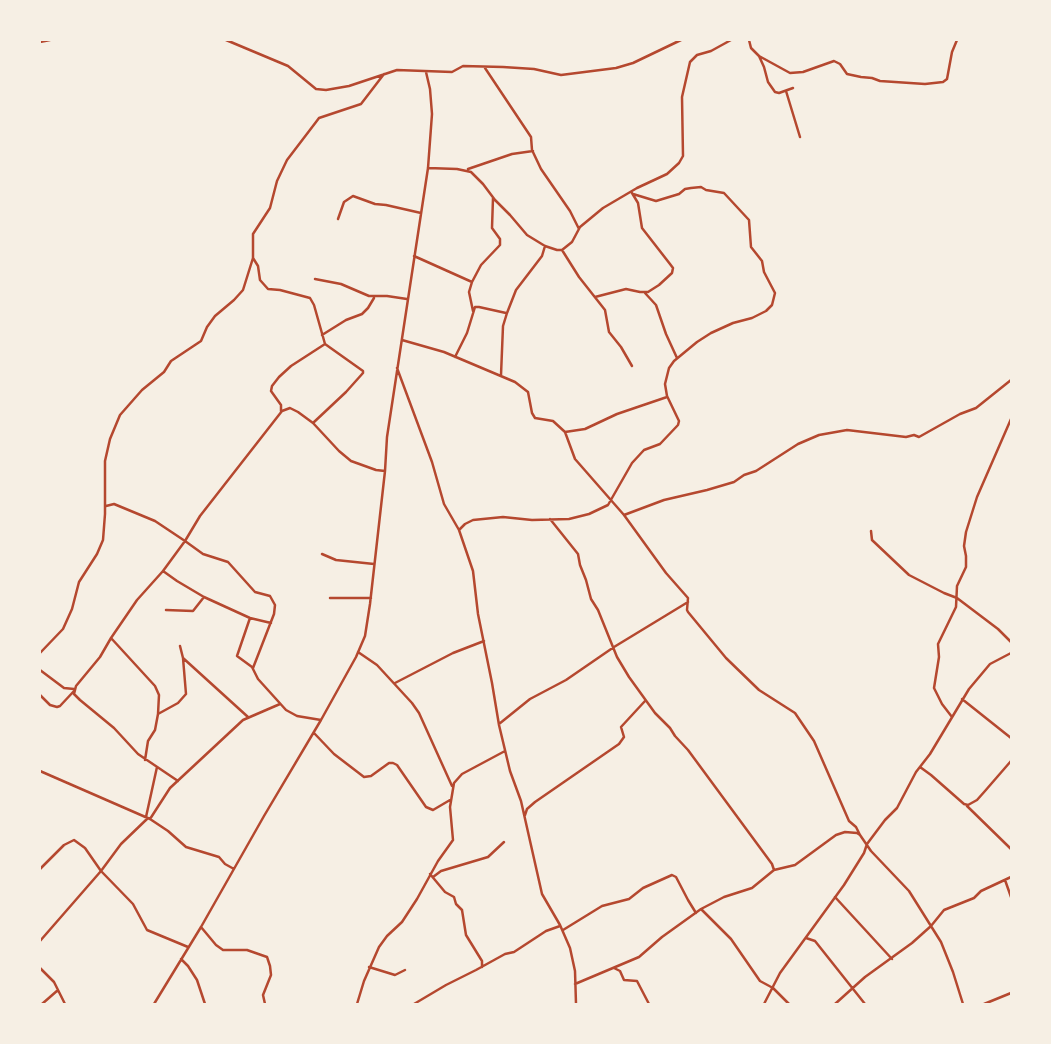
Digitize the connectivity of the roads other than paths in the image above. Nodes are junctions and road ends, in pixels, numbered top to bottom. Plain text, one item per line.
1 (50, 40) edge
2 (226, 40) edge
3 (681, 40) edge
4 (731, 40) edge
5 (749, 40) edge
6 (957, 40) edge
7 (40, 42) edge
8 (759, 56) junction
9 (486, 68) junction
10 (426, 72) junction
11 (384, 74) junction
12 (793, 88) dead end
13 (786, 91) junction
14 (800, 137) dead end
15 (533, 151) junction
16 (428, 168) junction
17 (466, 170) junction
18 (632, 193) junction
19 (493, 198) junction
20 (421, 213) junction
21 (338, 219) dead end
22 (579, 229) junction
23 (545, 246) junction
24 (562, 250) junction
25 (414, 256) junction
26 (252, 258) junction
27 (315, 279) dead end
28 (472, 282) junction
29 (645, 293) junction
30 (375, 297) junction
31 (595, 297) junction
32 (408, 299) junction
33 (473, 311) junction
34 (506, 313) junction
35 (322, 335) junction
36 (402, 340) junction
37 (325, 344) junction
38 (455, 357) junction
39 (677, 358) junction
40 (632, 366) dead end
41 (397, 367) junction
42 (501, 375) junction
43 (1011, 380) edge
44 (667, 396) junction
45 (280, 412) junction
46 (1011, 419) edge
47 (313, 423) junction
48 (565, 432) junction
49 (385, 471) junction
50 (612, 500) junction
51 (106, 506) junction
52 (624, 515) junction
53 (550, 519) junction
54 (459, 530) junction
55 (871, 531) dead end
56 (185, 540) junction
57 (322, 554) dead end
58 (374, 564) junction
59 (164, 571) junction
60 (204, 597) junction
61 (330, 598) dead end
62 (371, 598) junction
63 (957, 598) junction
64 (688, 602) junction
65 (166, 610) dead end
66 (250, 618) junction
67 (271, 623) junction
68 (111, 638) junction
69 (484, 641) junction
70 (1011, 642) edge
71 (180, 646) dead end
72 (614, 647) junction
73 (358, 652) junction
74 (40, 653) edge
75 (1011, 653) edge
76 (183, 658) junction
77 (253, 668) junction
78 (40, 670) edge
79 (395, 683) junction
80 (74, 690) junction
81 (40, 695) edge
82 (962, 699) junction
83 (645, 701) junction
84 (280, 704) junction
85 (158, 714) junction
86 (248, 717) junction
87 (952, 717) junction
88 (322, 720) junction
89 (499, 725) junction
90 (313, 733) junction
91 (1011, 738) edge
92 (505, 751) junction
93 (145, 760) junction
94 (1011, 761) edge
95 (157, 767) junction
96 (920, 767) junction
97 (40, 771) edge
98 (178, 781) junction
99 (453, 787) junction
100 (450, 800) junction
101 (966, 805) junction
102 (524, 816) junction
103 (148, 818) junction
104 (860, 835) junction
105 (504, 842) dead end
106 (866, 844) junction
107 (1011, 849) edge
108 (40, 868) edge
109 (234, 869) junction
110 (774, 870) junction
111 (101, 871) junction
112 (430, 874) junction
113 (433, 877) junction
114 (1011, 877) edge
115 (1005, 880) junction
116 (835, 897) junction
117 (1011, 897) edge
118 (701, 909) junction
119 (696, 913) junction
120 (560, 925) junction
121 (931, 926) junction
122 (201, 927) junction
123 (562, 930) junction
124 (806, 938) junction
125 (40, 941) edge
126 (188, 947) junction
127 (181, 959) junction
128 (892, 959) junction
129 (369, 967) junction
130 (482, 967) junction
131 (40, 968) edge
132 (613, 968) junction
133 (405, 970) dead end
134 (575, 984) junction
135 (773, 988) junction
136 (853, 988) junction
137 (58, 990) junction
138 (1011, 993) edge
139 (42, 1004) edge
140 (65, 1004) edge
141 (154, 1004) edge
142 (205, 1004) edge
143 (265, 1004) edge
144 (357, 1004) edge
145 (414, 1004) edge
146 (576, 1004) edge
147 (649, 1004) edge
148 (764, 1004) edge
149 (788, 1004) edge
150 (835, 1004) edge
151 (865, 1004) edge
152 (964, 1004) edge
153 (984, 1004) edge

1 - 7 street
2 - 11 street
3 - 9 street
4 - 18 street
5 - 8 street
6 - 8 street
8 - 13 street
9 - 10 street
9 - 15 street
10 - 11 street
10 - 16 street
11 - 26 street
12 - 13 street
13 - 14 street
15 - 17 street
15 - 22 street
16 - 17 street
16 - 20 street
17 - 19 street
18 - 22 street
18 - 29 street
18 - 39 street
19 - 23 street
19 - 28 street
20 - 21 street
20 - 25 street
22 - 24 street
23 - 24 street
23 - 34 street
24 - 31 street
25 - 28 street
25 - 32 street
26 - 35 street
26 - 51 street
27 - 30 street
28 - 33 street
29 - 31 street
29 - 39 street
30 - 32 street
30 - 35 street
31 - 40 street
32 - 36 street
33 - 34 street
33 - 38 street
34 - 42 street
35 - 37 street
36 - 38 street
36 - 41 street
37 - 45 street
37 - 47 street
38 - 42 street
39 - 44 street
41 - 49 street
41 - 54 street
42 - 48 street
43 - 52 street
44 - 48 street
44 - 50 street
45 - 47 street
45 - 56 street
46 - 63 street
47 - 49 street
48 - 50 street
49 - 58 street
50 - 52 street
50 - 53 street
51 - 56 street
51 - 74 street
52 - 64 street
53 - 54 street
53 - 72 street
54 - 69 street
55 - 63 street
56 - 59 street
56 - 67 street
57 - 58 street
58 - 62 street
59 - 60 street
59 - 68 street
60 - 65 street
60 - 66 street
61 - 62 street
62 - 73 street
63 - 70 street
63 - 87 street
64 - 72 street
64 - 104 street
66 - 67 street
66 - 77 street
67 - 77 street
68 - 80 street
68 - 85 street
69 - 79 street
69 - 89 street
71 - 76 street
72 - 83 street
72 - 89 street
73 - 79 street
73 - 88 street
75 - 82 street
76 - 85 street
76 - 86 street
77 - 84 street
78 - 80 street
79 - 99 street
80 - 81 street
80 - 93 street
82 - 87 street
82 - 91 street
83 - 102 street
83 - 110 street
84 - 86 street
84 - 88 street
85 - 93 street
86 - 98 street
87 - 96 street
88 - 90 street
89 - 92 street
90 - 100 street
90 - 109 street
92 - 99 street
92 - 102 street
93 - 95 street
94 - 101 street
95 - 98 street
95 - 103 street
96 - 101 street
96 - 106 street
97 - 103 street
98 - 103 street
99 - 100 street
100 - 112 street
101 - 107 street
102 - 120 street
103 - 109 street
103 - 111 street
104 - 106 street
104 - 110 street
105 - 113 street
106 - 116 street
106 - 121 street
108 - 111 street
109 - 122 street
110 - 118 street
111 - 125 street
111 - 126 street
112 - 113 street
112 - 129 street
113 - 130 street
114 - 115 street
115 - 117 street
115 - 121 street
116 - 124 street
116 - 128 street
118 - 119 street
118 - 135 street
119 - 123 street
119 - 132 street
120 - 123 street
120 - 130 street
121 - 128 street
121 - 152 street
122 - 126 street
122 - 143 street
123 - 134 street
124 - 135 street
124 - 136 street
126 - 127 street
127 - 141 street
127 - 142 street
128 - 136 street
129 - 133 street
129 - 144 street
130 - 145 street
131 - 137 street
132 - 134 street
132 - 147 street
134 - 146 street
135 - 148 street
135 - 149 street
136 - 150 street
136 - 151 street
137 - 139 street
137 - 140 street
138 - 153 street

